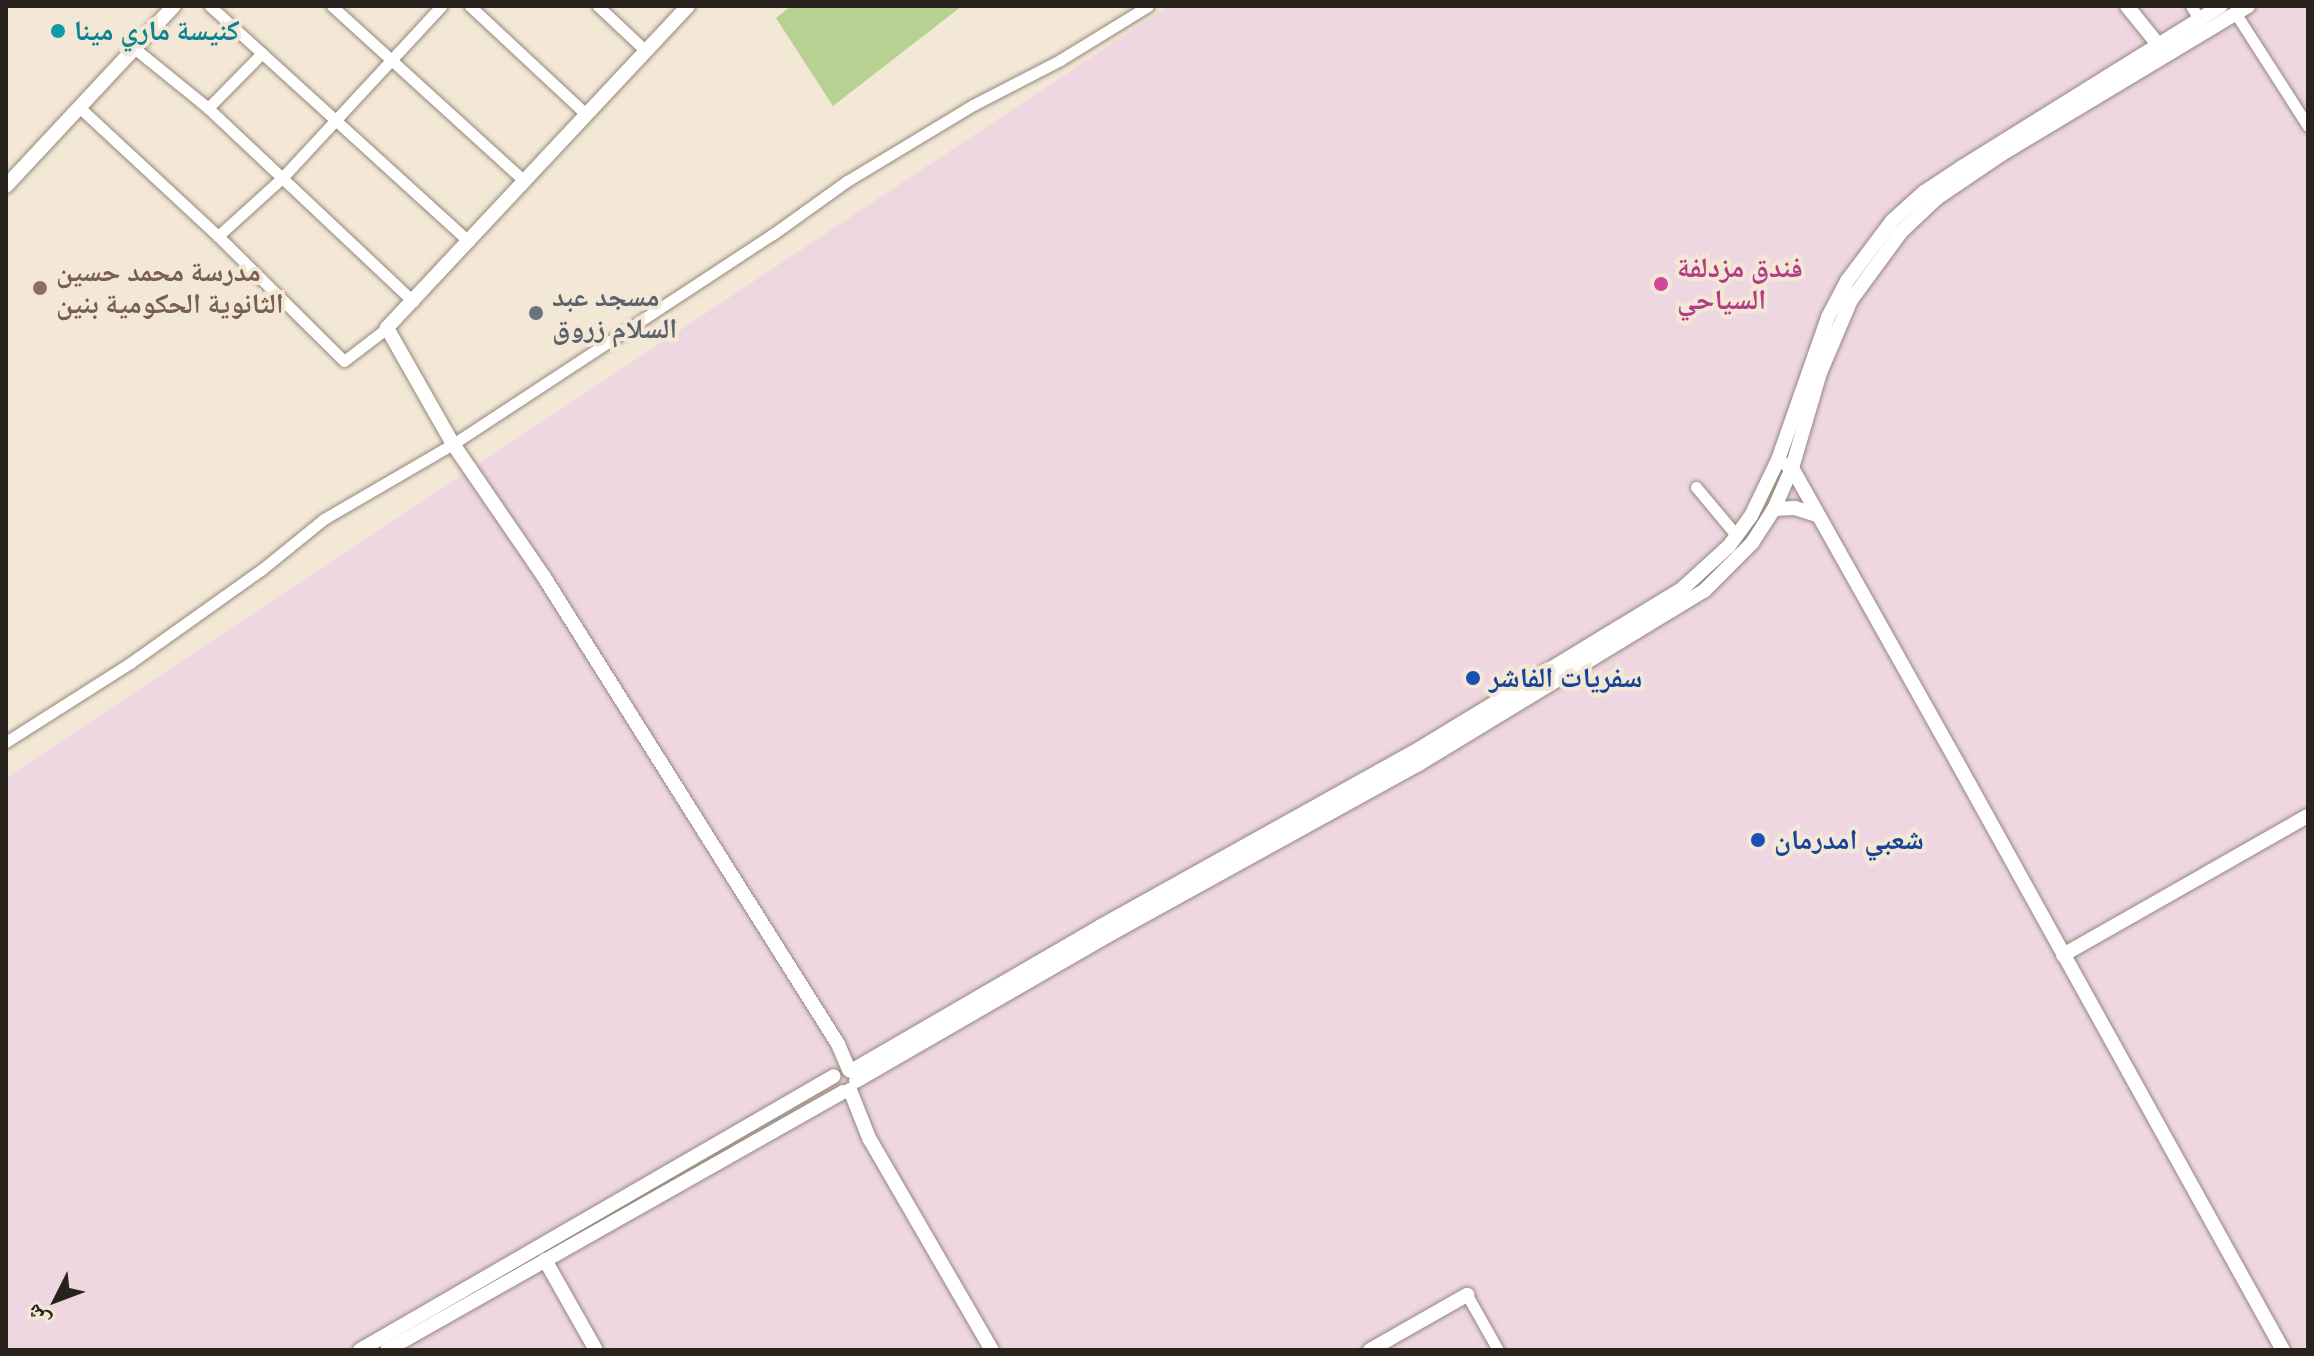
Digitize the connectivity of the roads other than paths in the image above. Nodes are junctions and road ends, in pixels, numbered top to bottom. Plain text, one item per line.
1 (174, 6) edge
2 (210, 6) edge
3 (332, 6) edge
4 (441, 6) edge
5 (470, 6) edge
6 (598, 6) edge
7 (688, 6) edge
8 (1148, 6) edge
9 (2127, 6) edge
10 (2191, 6) edge
11 (2221, 6) edge
12 (2242, 10) edge
13 (2200, 20) junction
14 (134, 48) junction
15 (2163, 50) junction
16 (646, 51) junction
17 (262, 53) junction
18 (392, 60) junction
19 (79, 107) junction
20 (208, 108) junction
21 (586, 114) junction
22 (337, 118) junction
23 (2308, 126) edge
24 (1974, 167) junction
25 (282, 178) junction
26 (524, 181) junction
27 (6, 186) edge
28 (218, 236) junction
29 (469, 242) junction
30 (413, 301) junction
31 (387, 328) junction
32 (453, 444) junction
33 (1778, 460) junction
34 (1792, 468) junction
35 (1696, 487) dead end
36 (1774, 509) junction
37 (1817, 515) junction
38 (1737, 536) junction
39 (1462, 730) junction
40 (6, 742) edge
41 (2308, 816) edge
42 (2063, 955) junction
43 (846, 1079) junction
44 (545, 1260) junction
45 (1467, 1295) joint
46 (360, 1350) edge
47 (387, 1350) edge
48 (596, 1350) edge
49 (992, 1350) edge
50 (1370, 1350) edge
51 (1498, 1350) edge
52 (2283, 1350) edge

1 - 14 street
2 - 17 street
3 - 18 street
4 - 18 street
5 - 21 street
6 - 16 street
7 - 16 street
8 - 32 street
9 - 15 street
10 - 13 street
11 - 13 street
12 - 15 street
12 - 23 street
13 - 15 street
14 - 19 street
14 - 20 street
15 - 24 street
16 - 21 street
17 - 20 street
17 - 22 street
18 - 22 street
18 - 26 street
19 - 27 street
19 - 28 street
20 - 25 street
21 - 26 street
22 - 25 street
22 - 29 street
24 - 33 street
24 - 34 street
25 - 28 street
25 - 30 street
26 - 29 street
28 - 31 street
29 - 30 street
30 - 31 street
31 - 32 street
32 - 40 street
32 - 43 street
33 - 34 street
33 - 38 street
34 - 36 street
34 - 37 street
35 - 38 street
36 - 37 street
36 - 39 street
37 - 42 street
38 - 39 street
39 - 43 street
41 - 42 street
42 - 52 street
43 - 44 street
43 - 46 street
43 - 49 street
44 - 47 street
44 - 48 street
45 - 50 street
45 - 51 street

